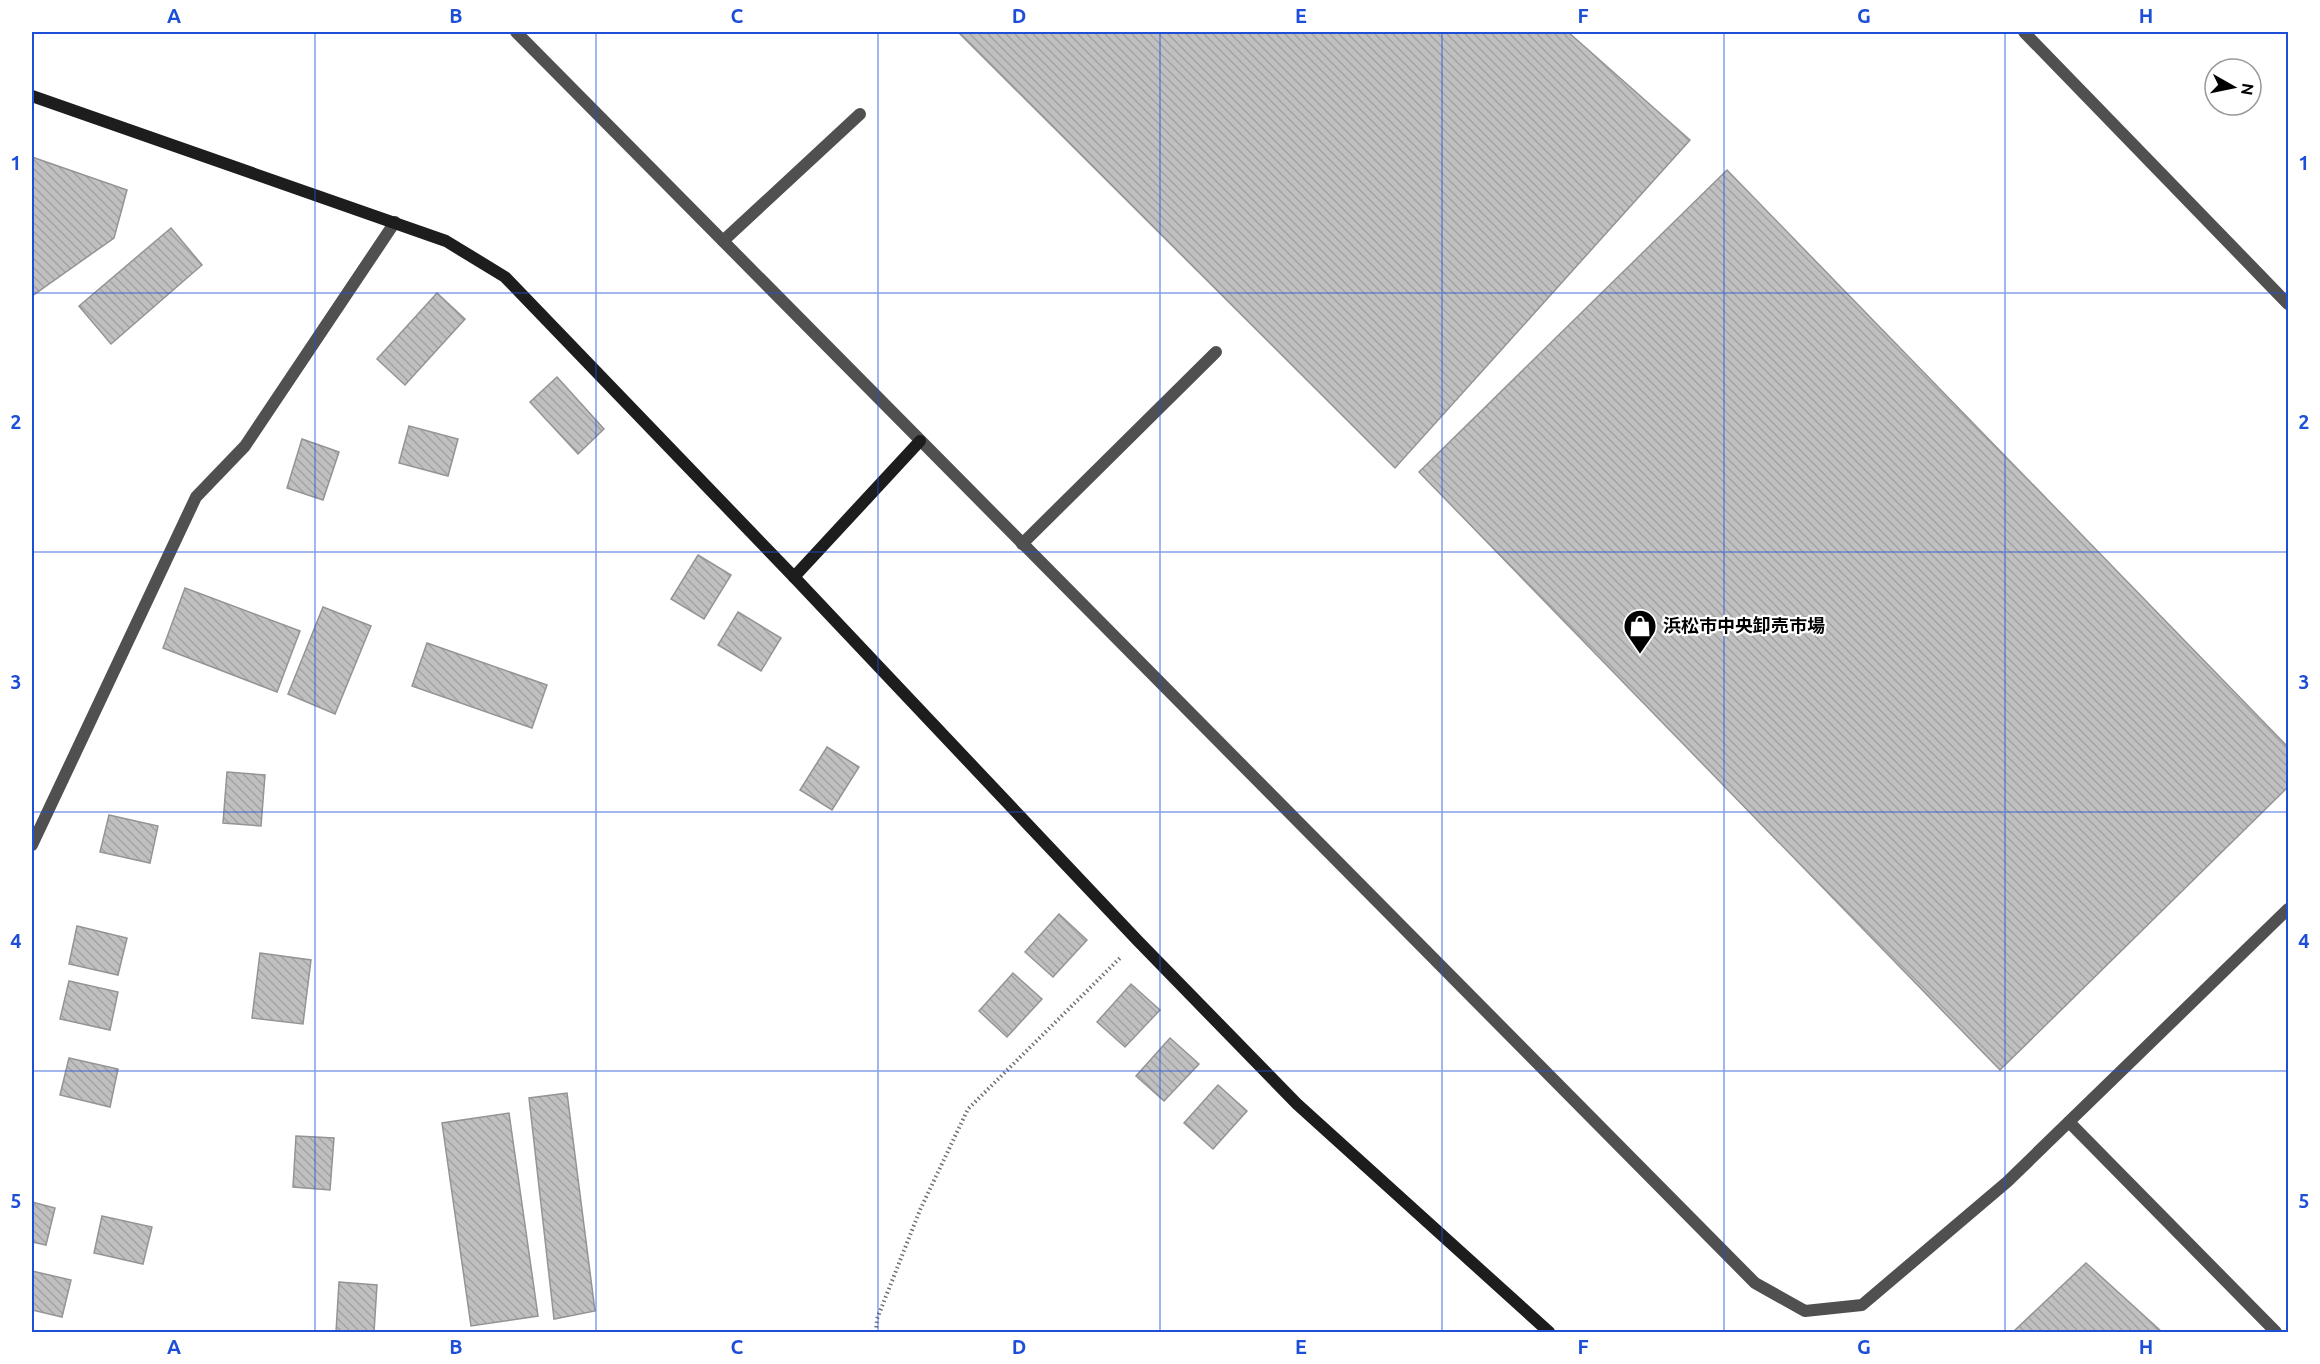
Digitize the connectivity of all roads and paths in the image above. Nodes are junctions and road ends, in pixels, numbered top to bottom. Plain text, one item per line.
1 (516, 32) edge
2 (2025, 32) edge
3 (32, 96) edge
4 (860, 114) dead end
5 (395, 222) junction
6 (723, 242) junction
7 (2289, 304) edge
8 (1216, 352) dead end
9 (920, 441) junction
10 (1022, 544) junction
11 (794, 577) junction
12 (32, 845) edge
13 (2289, 909) edge
14 (1138, 941) junction
15 (2069, 1122) junction
16 (876, 1332) edge
17 (1549, 1332) edge
18 (2276, 1332) edge

1 - 6 street
2 - 7 street
3 - 5 street
4 - 6 street
5 - 11 street
5 - 12 street
6 - 9 street
8 - 10 street
9 - 10 street
9 - 11 street
10 - 15 street
11 - 14 street
13 - 15 street
14 - 16 path
14 - 17 street
15 - 18 street

